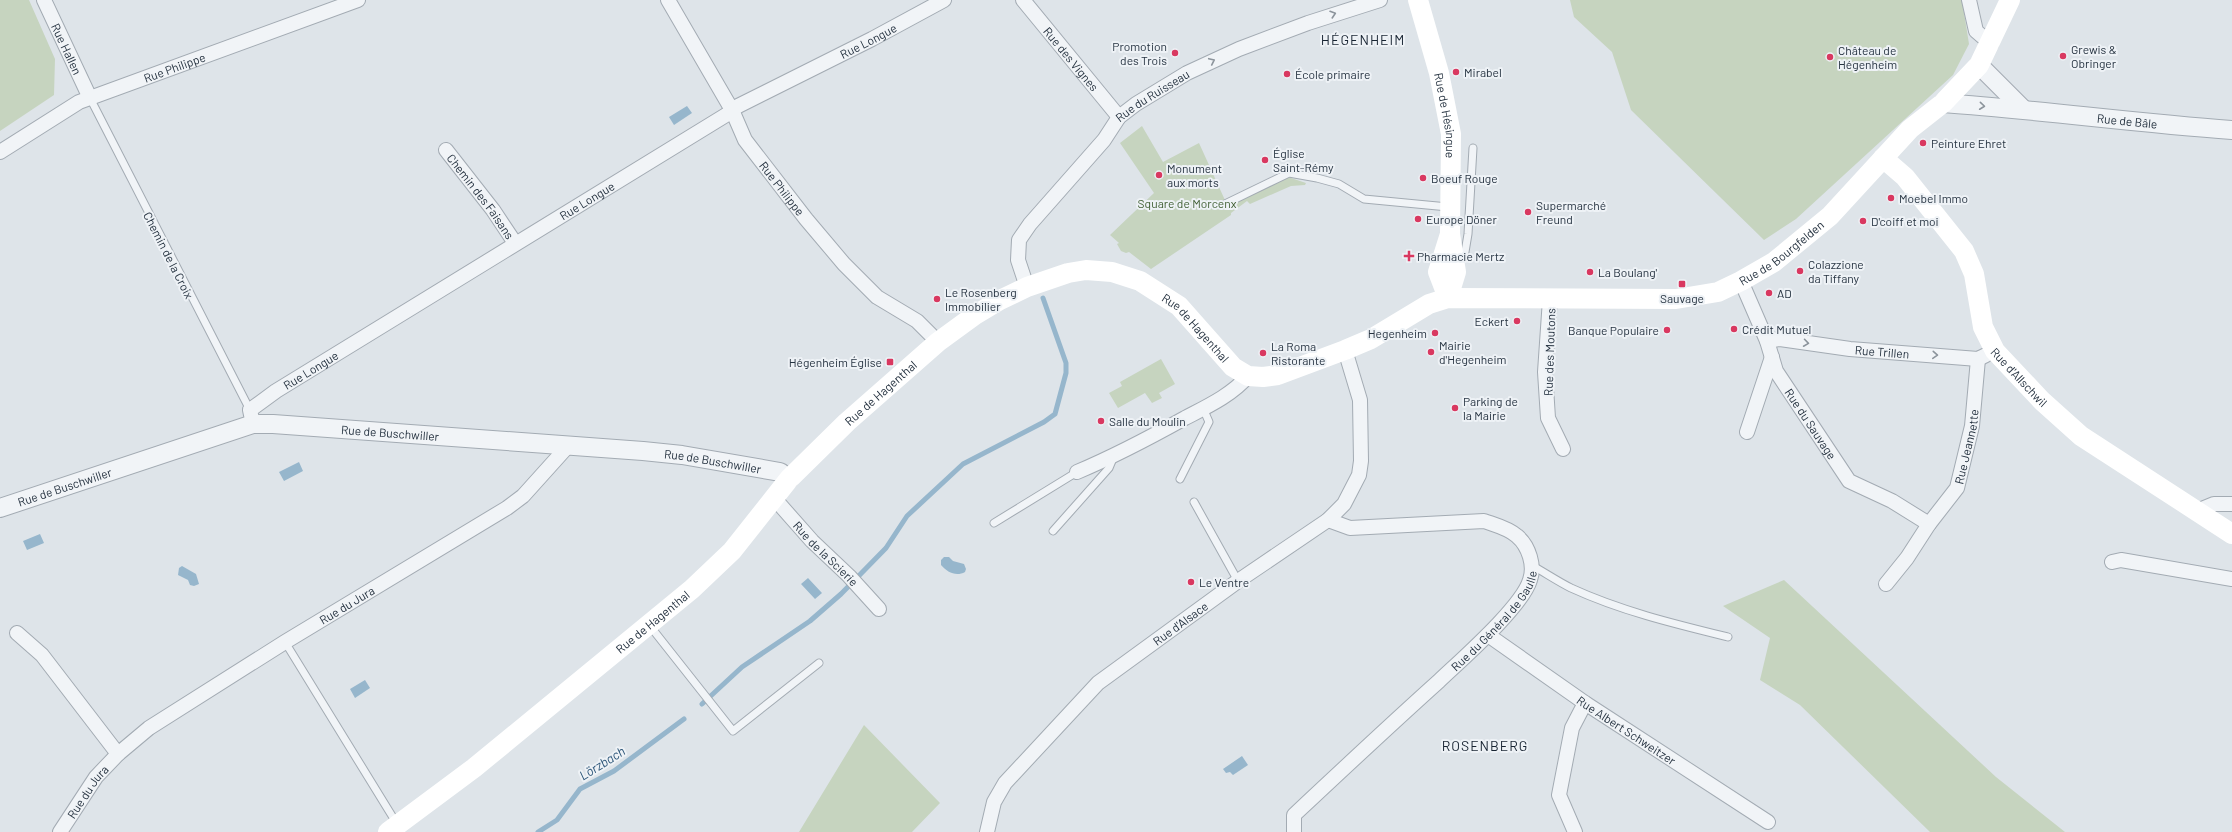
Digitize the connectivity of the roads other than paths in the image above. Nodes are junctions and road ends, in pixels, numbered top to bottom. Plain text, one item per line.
1 (44, 0) edge
2 (358, 0) edge
3 (668, 0) edge
4 (944, 0) edge
5 (1023, 0) edge
6 (1380, 0) edge
7 (1418, 0) edge
8 (1969, 0) edge
9 (2010, 0) edge
10 (1991, 44) junction
11 (1979, 65) junction
12 (90, 98) junction
13 (1943, 103) junction
14 (2023, 108) junction
15 (732, 110) junction
16 (1119, 117) junction
17 (2232, 130) edge
18 (1473, 148) dead end
19 (446, 150) dead end
20 (0, 152) edge
21 (1884, 158) junction
22 (1225, 204) dead end
23 (1451, 207) junction
24 (1450, 234) junction
25 (515, 243) junction
26 (1454, 258) junction
27 (1741, 281) junction
28 (1027, 287) junction
29 (1448, 298) junction
30 (1550, 298) junction
31 (1767, 341) junction
32 (938, 342) junction
33 (1345, 350) junction
34 (1987, 355) junction
35 (1772, 357) junction
36 (1248, 376) junction
37 (1203, 408) junction
38 (252, 417) junction
39 (1747, 432) dead end
40 (568, 446) junction
41 (1563, 449) dead end
42 (1114, 456) junction
43 (1078, 472) joint
44 (789, 479) junction
45 (1180, 479) dead end
46 (774, 498) junction
47 (1194, 502) dead end
48 (2232, 504) edge
49 (0, 508) edge
50 (2197, 511) junction
51 (1328, 520) junction
52 (994, 523) dead end
53 (1929, 524) junction
54 (1053, 531) dead end
55 (2232, 534) edge
56 (2112, 562) dead end
57 (1531, 564) junction
58 (2232, 579) edge
59 (1238, 581) junction
60 (1886, 584) dead end
61 (879, 609) dead end
62 (649, 624) junction
63 (17, 633) dead end
64 (1488, 635) junction
65 (1728, 637) dead end
66 (285, 642) junction
67 (819, 663) dead end
68 (1585, 703) junction
69 (118, 754) junction
70 (1768, 822) dead end
71 (391, 830) edge
72 (60, 832) edge
73 (987, 832) edge
74 (1294, 832) edge
75 (1575, 832) edge

1 - 12 street, Rue Hallen
2 - 12 street, Rue Philippe
3 - 15 street, Rue Philippe
4 - 15 street, Rue Longue
5 - 16 street, Rue des Vignes
16 -> 6 street, Rue du Ruisseau
7 - 23 main road, Rue de Hésingue
8 - 10 street
9 - 10 main road, Rue de Bourgfelden
10 - 11 main road, Rue de Bourgfelden
11 - 13 main road, Rue de Bourgfelden
11 - 14 street
12 - 20 street, Rue Philippe
12 - 38 lane, Chemin de la Croix
13 -> 14 street, Rue de Bâle
13 - 21 main road, Rue de Bourgfelden
14 - 17 street, Rue de Bâle
15 - 25 street, Rue Longue
15 - 32 street, Rue Philippe
16 - 28 street, Rue du Ruisseau
18 - 26 lane
19 - 25 street, Chemin des Faisans
21 - 27 main road, Rue de Bourgfelden
21 - 34 main road, Rue d'Allschwil
22 - 23 lane
23 - 24 main road, Rue de Hésingue
24 - 26 main road, Rue de Hésingue
24 - 29 main road, Rue de Hésingue
25 - 38 street, Rue Longue
26 - 29 main road, Rue de Hésingue
27 - 30 main road, Rue de Bourgfelden
27 - 31 street, Rue du Sauvage
28 - 32 main road, Rue de Hagenthal
28 - 36 main road, Rue de Hagenthal
29 - 30 main road, Rue de Bourgfelden
29 - 33 main road
30 - 41 street, Rue des Moutons
31 -> 34 street, Rue Trillen
31 - 35 street, Rue du Sauvage
32 - 44 main road, Rue de Hagenthal
33 - 36 main road
33 - 51 street, Rue d'Alsace
34 - 50 main road, Rue d'Allschwil
34 - 53 street, Rue Jeannette
35 - 39 street
35 - 53 street, Rue du Sauvage
36 - 37 street
37 - 42 street
37 - 45 lane
38 - 40 street, Rue de Buschwiller
38 - 49 street, Rue de Buschwiller
40 - 44 street, Rue de Buschwiller
40 - 66 street, Rue du Jura
42 - 43 street
42 - 54 lane
43 - 52 lane
44 - 46 main road, Rue de Hagenthal
46 - 61 street, Rue de la Scierie
46 - 62 main road, Rue de Hagenthal
47 - 59 lane
48 - 50 street
50 - 55 main road, Rue d'Allschwil
51 - 57 street, Rue du Général de Gaulle
51 - 59 street, Rue d'Alsace
53 - 60 street, Rue Jeannette
56 - 58 street
57 - 64 street, Rue du Général de Gaulle
57 - 65 lane
59 - 73 street, Rue d'Alsace
62 - 67 lane
62 - 71 main road, Rue de Hagenthal
63 - 69 street, Rue du Jura
64 - 68 street, Rue Albert Schweitzer
64 - 74 street, Rue du Général de Gaulle
66 - 69 street, Rue du Jura
66 - 71 lane
68 - 70 street, Rue Albert Schweitzer
68 - 75 street
69 - 72 street, Rue du Jura

